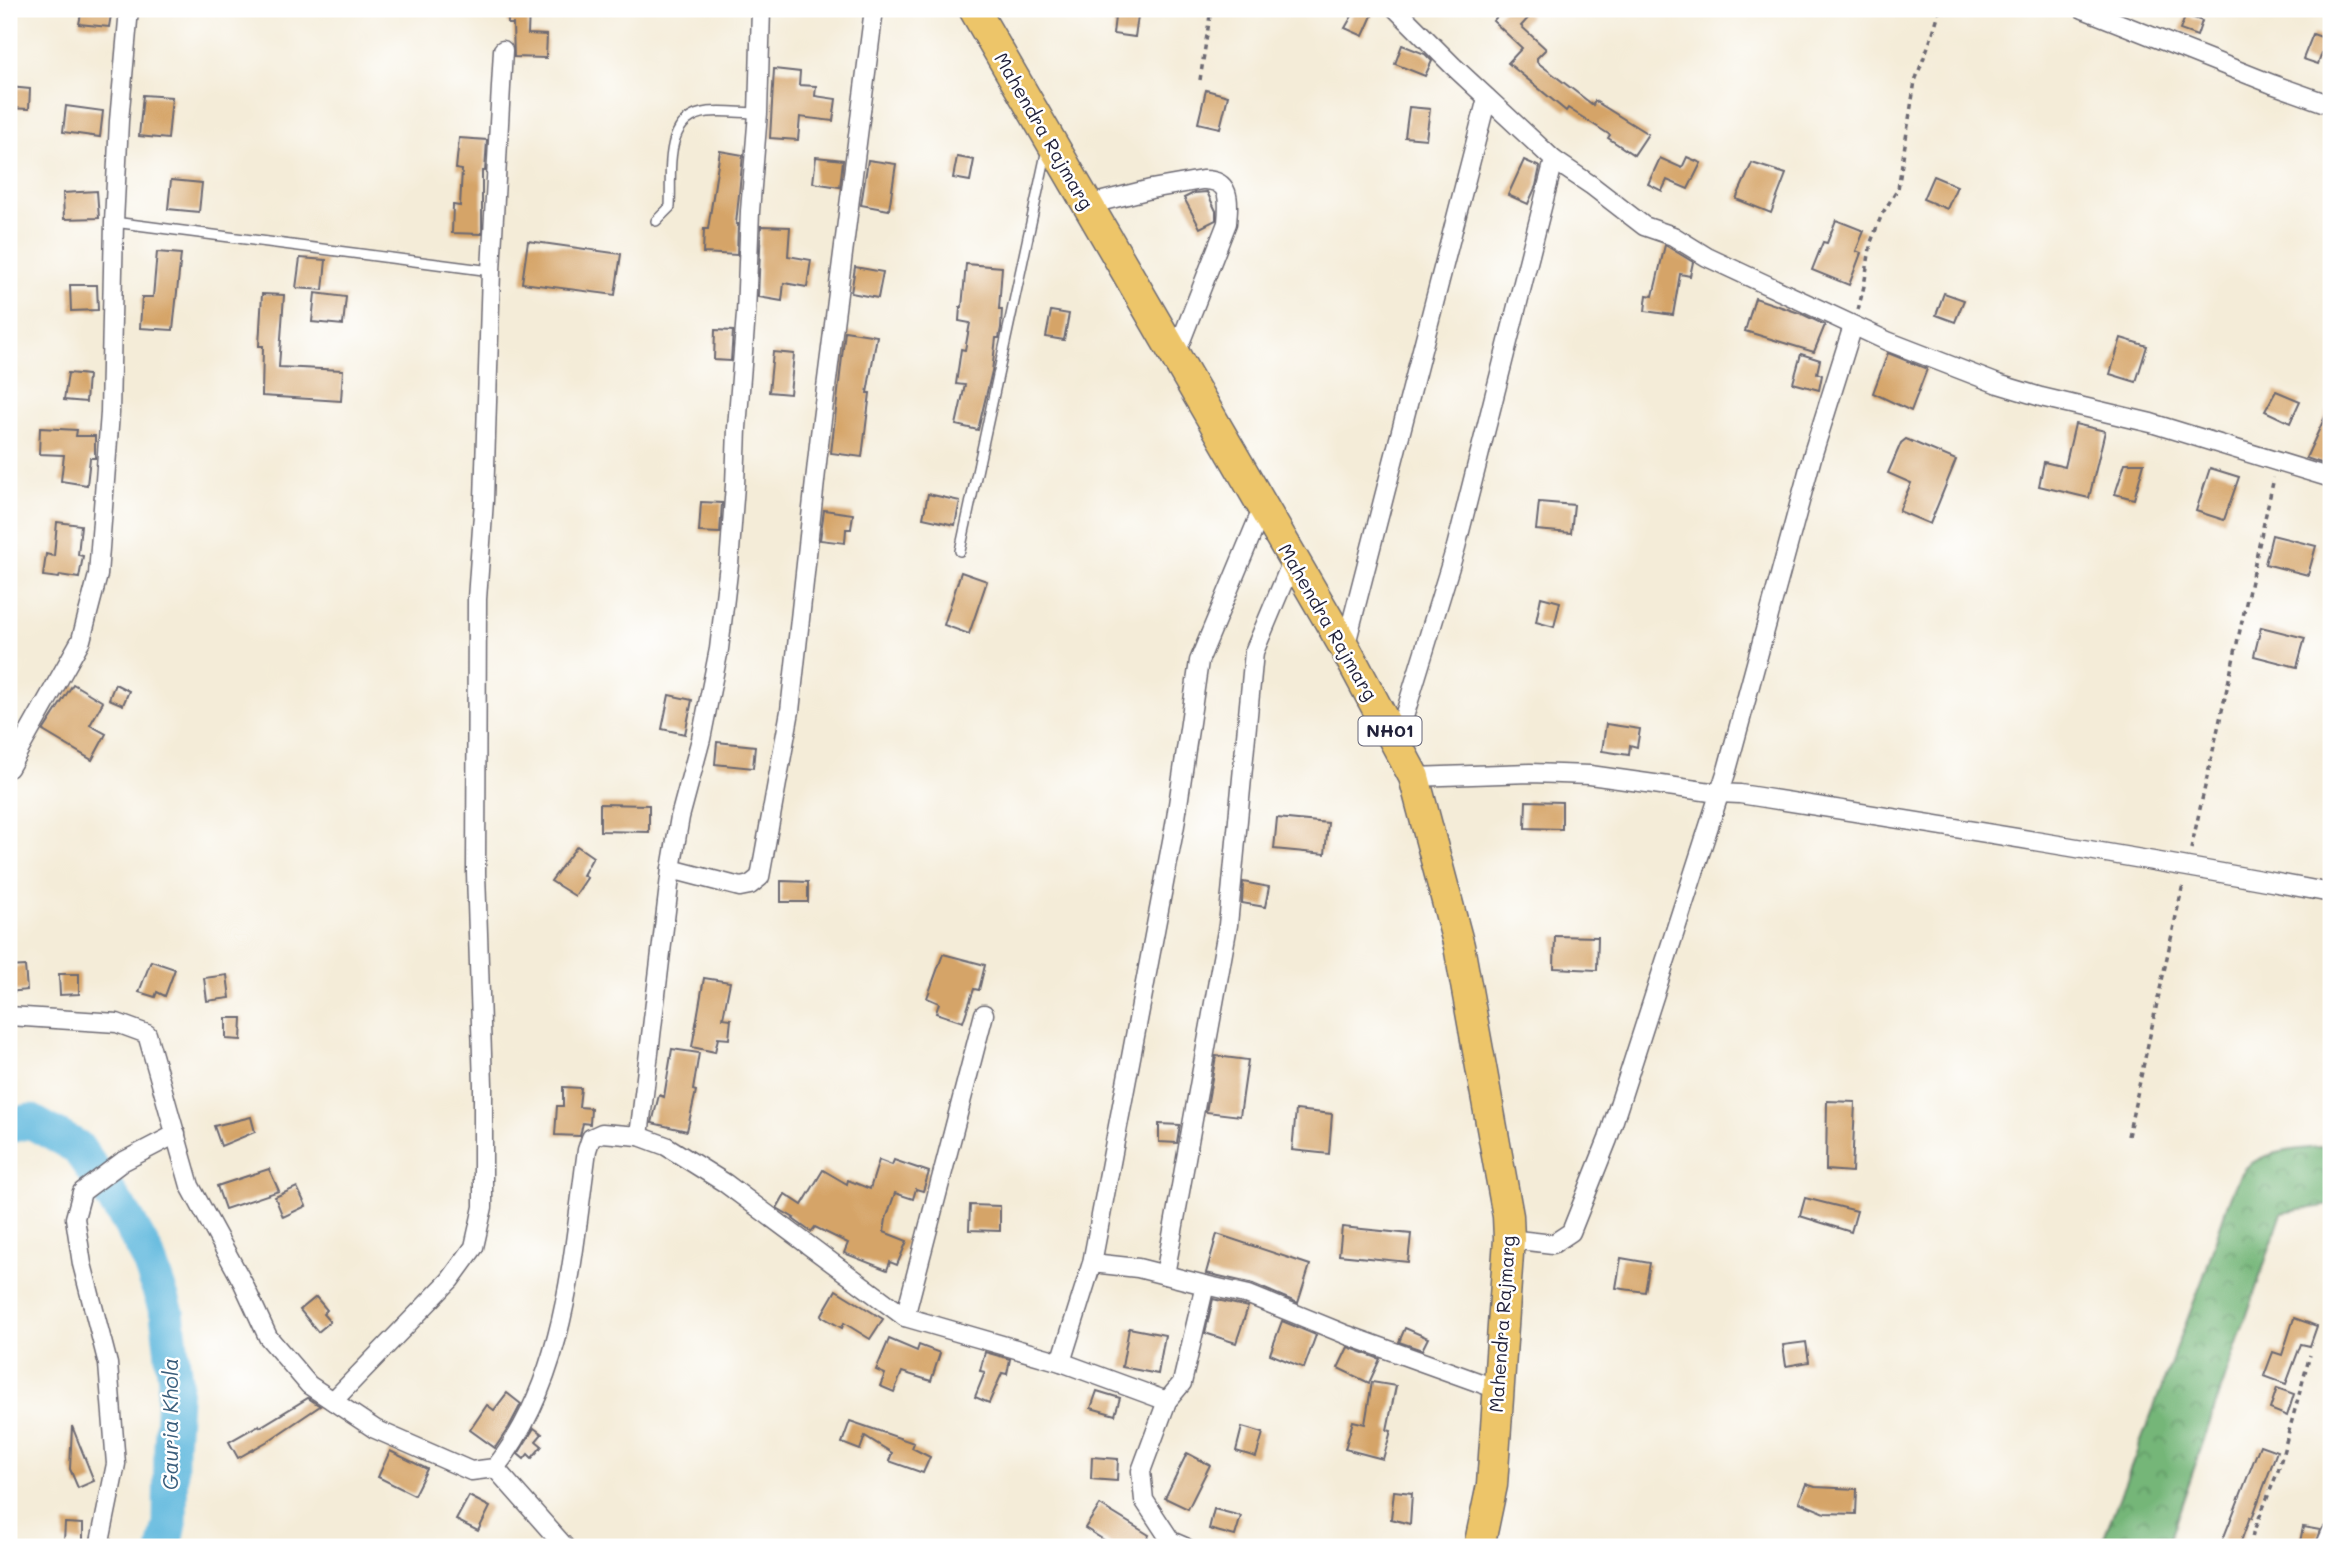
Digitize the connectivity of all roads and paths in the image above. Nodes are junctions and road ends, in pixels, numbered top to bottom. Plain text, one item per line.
1 (129, 9) edge
2 (761, 9) edge
3 (874, 9) edge
4 (974, 9) edge
5 (1211, 9) edge
6 (1396, 9) edge
7 (1940, 9) edge
8 (2083, 9) edge
9 (503, 50) dead end
10 (1199, 80) dead end
11 (1487, 98) junction
12 (2331, 105) edge
13 (758, 113) junction
14 (1049, 140) junction
15 (1554, 160) junction
16 (1087, 205) junction
17 (656, 220) dead end
18 (114, 222) junction
19 (491, 271) junction
20 (1853, 326) junction
21 (1175, 356) junction
22 (2277, 462) junction
23 (2331, 478) edge
24 (1263, 507) junction
25 (960, 551) dead end
26 (1293, 559) junction
27 (1345, 648) junction
28 (1396, 743) junction
29 (9, 768) edge
30 (1414, 777) junction
31 (1718, 793) junction
32 (2187, 866) junction
33 (671, 869) junction
34 (2331, 893) edge
35 (984, 1014) dead end
36 (9, 1016) edge
37 (176, 1134) junction
38 (639, 1136) junction
39 (2128, 1136) dead end
40 (1509, 1239) junction
41 (1092, 1263) junction
42 (1165, 1275) junction
43 (1205, 1285) junction
44 (905, 1317) junction
45 (2310, 1355) dead end
46 (1061, 1362) junction
47 (1497, 1389) junction
48 (333, 1401) junction
49 (1167, 1401) junction
50 (495, 1468) junction
51 (2331, 1533) edge
52 (99, 1547) edge
53 (565, 1547) edge
54 (1185, 1547) edge
55 (1479, 1547) edge
56 (2251, 1547) edge
57 (2325, 1547) edge

1 - 18 street
2 - 13 street
3 - 33 street
4 - 14 highway, Mahendra Rajmarg / NH01
5 - 10 path
6 - 11 street
7 - 20 path
8 - 12 street
9 - 19 street
11 - 15 street
11 - 27 street
13 - 17 lane
13 - 33 street
14 - 16 highway, Mahendra Rajmarg / NH01
14 - 25 lane
15 - 20 street
15 - 28 street
16 - 21 highway, Mahendra Rajmarg / NH01
16 - 21 street
18 - 19 lane
18 - 29 street
19 - 48 street
20 - 22 street
20 - 31 street
21 - 24 highway, Mahendra Rajmarg / NH01
22 - 23 street
22 - 32 path
24 - 26 highway, Mahendra Rajmarg / NH01
24 - 41 street
26 - 27 highway, Mahendra Rajmarg / NH01
26 - 42 street
27 - 28 highway, Mahendra Rajmarg / NH01
28 - 30 highway, Mahendra Rajmarg / NH01
30 - 31 street
30 - 40 highway, Mahendra Rajmarg / NH01
31 - 32 street
31 - 40 street
32 - 34 street
32 - 39 path
33 - 38 street
35 - 44 street
36 - 37 street
37 - 48 street
37 - 52 street
38 - 44 street
38 - 50 street
40 - 47 highway, Mahendra Rajmarg / NH01
41 - 42 street
41 - 46 street
42 - 43 street
43 - 47 street
43 - 49 street
44 - 46 street
45 - 56 path
46 - 49 street
47 - 55 highway, Mahendra Rajmarg / NH01
48 - 50 street
49 - 54 street
50 - 53 street
51 - 57 street

